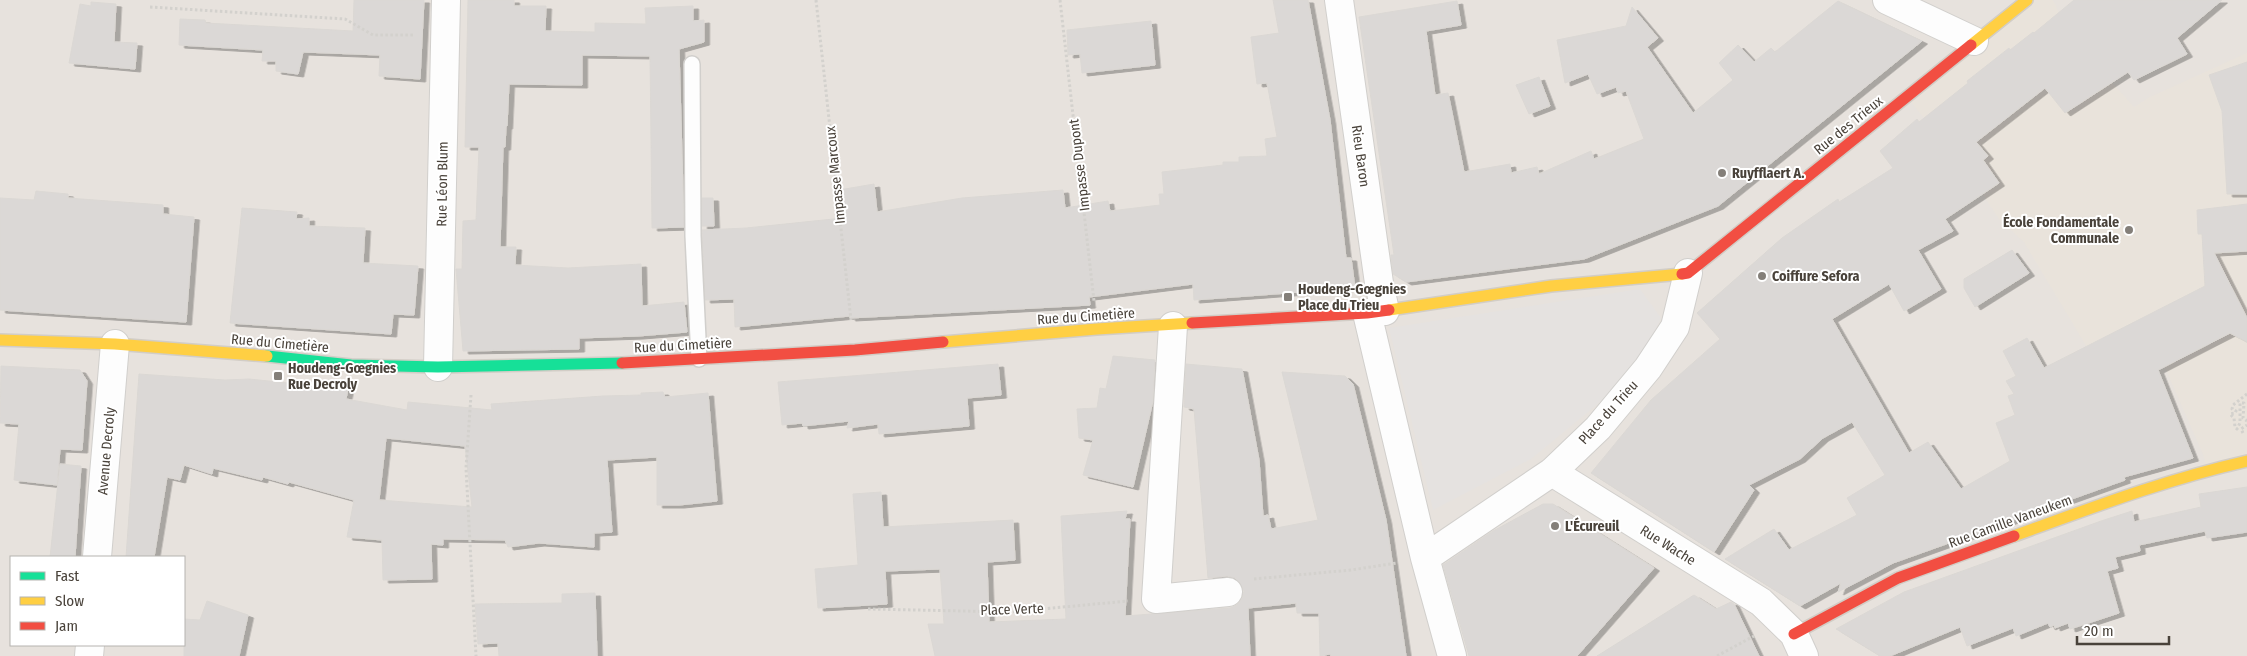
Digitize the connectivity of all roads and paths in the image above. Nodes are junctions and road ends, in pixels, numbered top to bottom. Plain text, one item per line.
1 (446, 0) edge
2 (816, 0) edge
3 (1060, 0) edge
4 (1339, 0) edge
5 (1887, 0) edge
6 (2026, 0) edge
7 (150, 7) dead end
8 (446, 36) junction
9 (1974, 41) junction
10 (692, 64) dead end
11 (1688, 273) junction
12 (1376, 312) junction
13 (1173, 326) junction
14 (1097, 329) junction
15 (0, 340) edge
16 (116, 344) junction
17 (855, 350) junction
18 (699, 359) junction
19 (473, 366) junction
20 (438, 367) junction
21 (2247, 394) edge
22 (2247, 421) edge
23 (2247, 461) edge
24 (1552, 472) junction
25 (97, 556) edge
26 (1424, 558) junction
27 (1228, 592) joint
28 (1156, 599) junction
29 (868, 609) dead end
30 (1793, 637) edge
31 (476, 656) edge
32 (1452, 656) edge
33 (1717, 656) edge

1 - 8 street, Rue Léon Blum
2 - 17 path, Impasse Marcoux
3 - 14 path, Impasse Dupont
4 - 12 street, Rieu Baron
5 - 9 street
6 - 9 street, Rue des Trieux
7 - 8 path
8 - 20 street, Rue Léon Blum
9 - 11 street, Rue des Trieux
10 - 18 lane
11 - 12 street
11 - 24 street, Place du Trieu
12 - 13 street, Rue du Cimetière
12 - 26 street
13 - 14 street, Rue du Cimetière
13 - 28 street
14 - 17 street, Rue du Cimetière
15 - 16 street, Rue du Cimetière
16 - 20 street, Rue du Cimetière
16 - 25 street, Avenue Decroly
17 - 18 street, Rue du Cimetière
18 - 19 street, Rue du Cimetière
19 - 20 street, Rue du Cimetière
19 - 31 path
21 - 22 path
23 - 30 street, Rue Camille Vaneukem
24 - 26 street, Place du Trieu
24 - 30 street, Rue Wache
26 - 27 path
26 - 32 street
27 - 28 street
28 - 29 path, Place Verte
30 - 33 path

